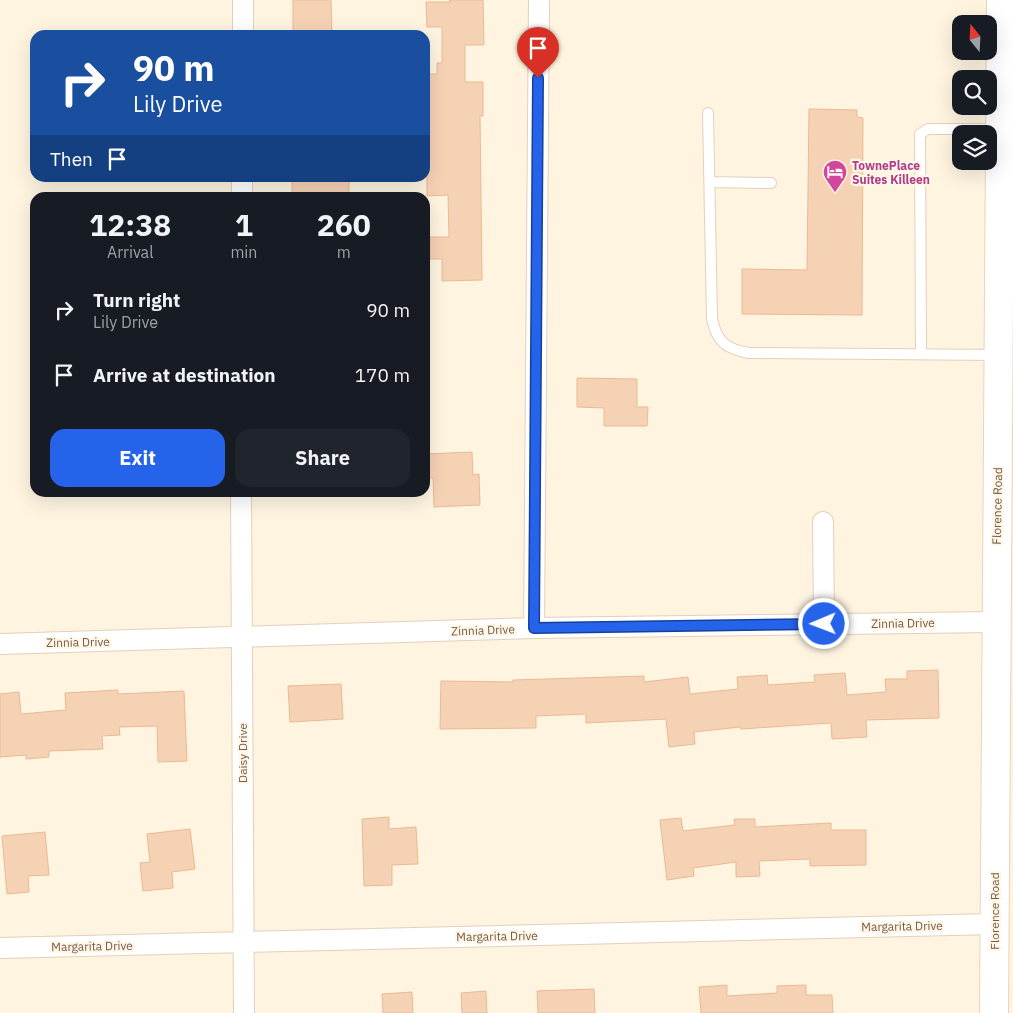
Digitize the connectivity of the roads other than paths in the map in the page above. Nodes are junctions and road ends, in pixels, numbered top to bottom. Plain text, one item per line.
1 (243, 0) edge
2 (539, 0) edge
3 (1001, 0) edge
4 (243, 30) edge
5 (708, 113) dead end
6 (1000, 130) junction
7 (1006, 162) edge
8 (710, 182) junction
9 (771, 183) dead end
10 (921, 354) junction
11 (998, 355) junction
12 (1005, 403) edge
13 (241, 497) edge
14 (823, 522) dead end
15 (995, 622) junction
16 (824, 624) junction
17 (534, 628) junction
18 (241, 638) junction
19 (0, 644) edge
20 (994, 924) junction
21 (243, 943) junction
22 (0, 948) edge
23 (244, 1013) edge
24 (994, 1013) edge

1 - 4 street
2 - 17 street
3 - 6 street, Florence Road
5 - 8 lane
6 - 7 street, Florence Road
6 - 10 lane
7 - 11 street, Florence Road
8 - 9 lane
8 - 10 lane
10 - 11 lane
11 - 12 street, Florence Road
12 - 15 street, Florence Road
13 - 18 street, Daisy Drive
14 - 16 street
15 - 16 street, Zinnia Drive
15 - 20 street, Florence Road
16 - 17 street, Zinnia Drive
17 - 18 street, Zinnia Drive
18 - 19 street, Zinnia Drive
18 - 21 street, Daisy Drive
20 - 21 street, Margarita Drive
20 - 24 street, Florence Road
21 - 22 street, Margarita Drive
21 - 23 street, Daisy Drive

